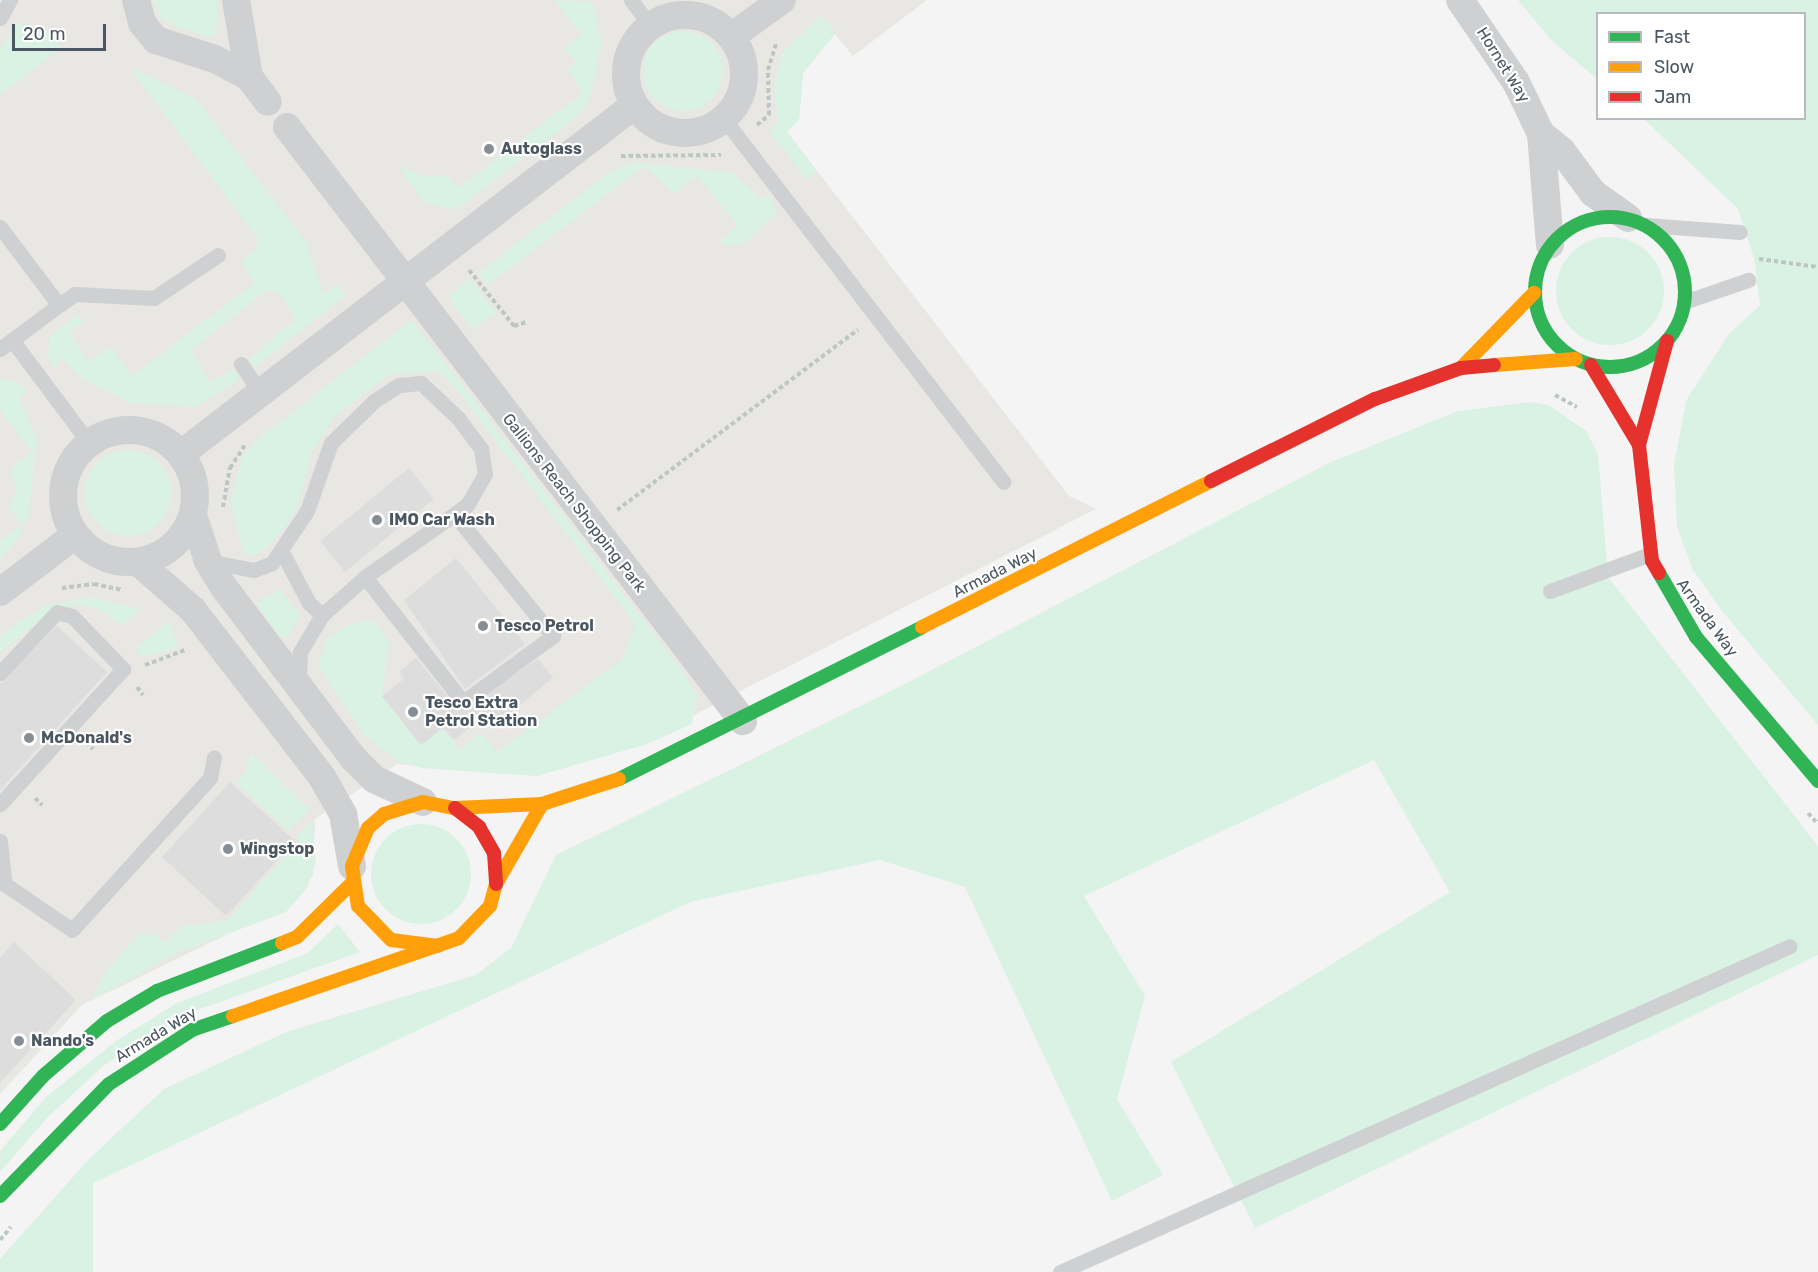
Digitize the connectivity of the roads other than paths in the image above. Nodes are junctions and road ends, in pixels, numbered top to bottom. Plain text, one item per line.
1 (10, 0) edge
2 (136, 0) edge
3 (236, 0) edge
4 (631, 0) edge
5 (782, 0) edge
6 (1460, 0) edge
7 (0, 18) edge
8 (650, 25) junction
9 (732, 37) junction
10 (249, 77) junction
11 (268, 102) joint
12 (633, 106) junction
13 (724, 119) junction
14 (287, 127) joint
15 (1541, 134) junction
16 (1637, 221) junction
17 (0, 227) edge
18 (1740, 232) dead end
19 (1550, 245) junction
20 (218, 255) dead end
21 (1748, 280) dead end
22 (405, 285) junction
23 (1534, 293) junction
24 (1684, 302) junction
25 (59, 304) junction
26 (1667, 341) junction
27 (6, 345) edge
28 (1576, 359) junction
29 (241, 364) dead end
30 (1591, 365) junction
31 (1461, 368) junction
32 (261, 394) junction
33 (89, 443) junction
34 (1639, 445) junction
35 (182, 454) junction
36 (1004, 482) dead end
37 (193, 515) junction
38 (455, 515) junction
39 (75, 535) junction
40 (282, 552) junction
41 (1650, 554) junction
42 (208, 561) junction
43 (138, 562) junction
44 (365, 577) junction
45 (1550, 591) dead end
46 (0, 592) edge
47 (322, 615) junction
48 (0, 674) edge
49 (299, 686) junction
50 (743, 721) junction
51 (214, 757) dead end
52 (1818, 781) edge
53 (423, 802) junction
54 (0, 804) edge
55 (542, 804) junction
56 (455, 808) junction
57 (0, 841) edge
58 (352, 875) junction
59 (2, 880) edge
60 (496, 884) junction
61 (438, 946) junction
62 (1790, 946) dead end
63 (0, 1124) edge
64 (0, 1196) edge
65 (1060, 1272) edge

1 - 7 lane
2 - 10 street
3 - 10 street
4 - 8 lane
5 - 9 street
6 - 15 street, Hornet Way
8 - 9 street
8 - 12 street
9 - 13 street
10 - 11 street
11 - 14 lane
12 - 13 street
12 - 22 street
13 - 36 lane
14 - 22 street, Gallions Reach Shopping Park
15 - 16 street, Hornet Way
15 - 19 street, Hornet Way
16 - 18 lane
16 - 19 street, Armada Way
16 - 24 street, Armada Way
17 - 25 lane
19 - 23 street, Armada Way
20 - 25 lane
21 - 24 lane
22 - 32 street
22 - 50 street, Gallions Reach Shopping Park
23 - 28 street, Armada Way
23 - 31 street, Armada Way
24 - 26 street, Armada Way
25 - 27 lane
26 - 30 street, Armada Way
26 - 34 street, Armada Way
27 - 33 lane
28 - 30 street, Armada Way
28 - 31 street, Armada Way
29 - 32 lane
30 - 34 street, Armada Way
31 - 50 street, Armada Way
32 - 35 street
33 - 35 street
33 - 39 street
34 - 41 street, Armada Way
35 - 37 street
37 - 42 street
37 - 43 street
38 - 40 lane
38 - 44 lane
38 - 44 lane
39 - 43 street
39 - 46 street
40 - 42 lane
40 - 47 lane
41 - 45 lane
41 - 52 street, Armada Way
42 - 49 street
43 - 58 street
44 - 47 lane
47 - 49 lane
48 - 54 lane
49 - 53 street
50 - 55 street, Armada Way
51 - 59 lane
53 - 56 street, Armada Way
53 - 58 street, Armada Way
55 - 56 street, Armada Way
55 - 60 street, Armada Way
56 - 60 street, Armada Way
57 - 59 lane
58 - 61 street
58 - 63 street, Armada Way
60 - 61 street, Armada Way
61 - 64 street, Armada Way
62 - 65 lane

